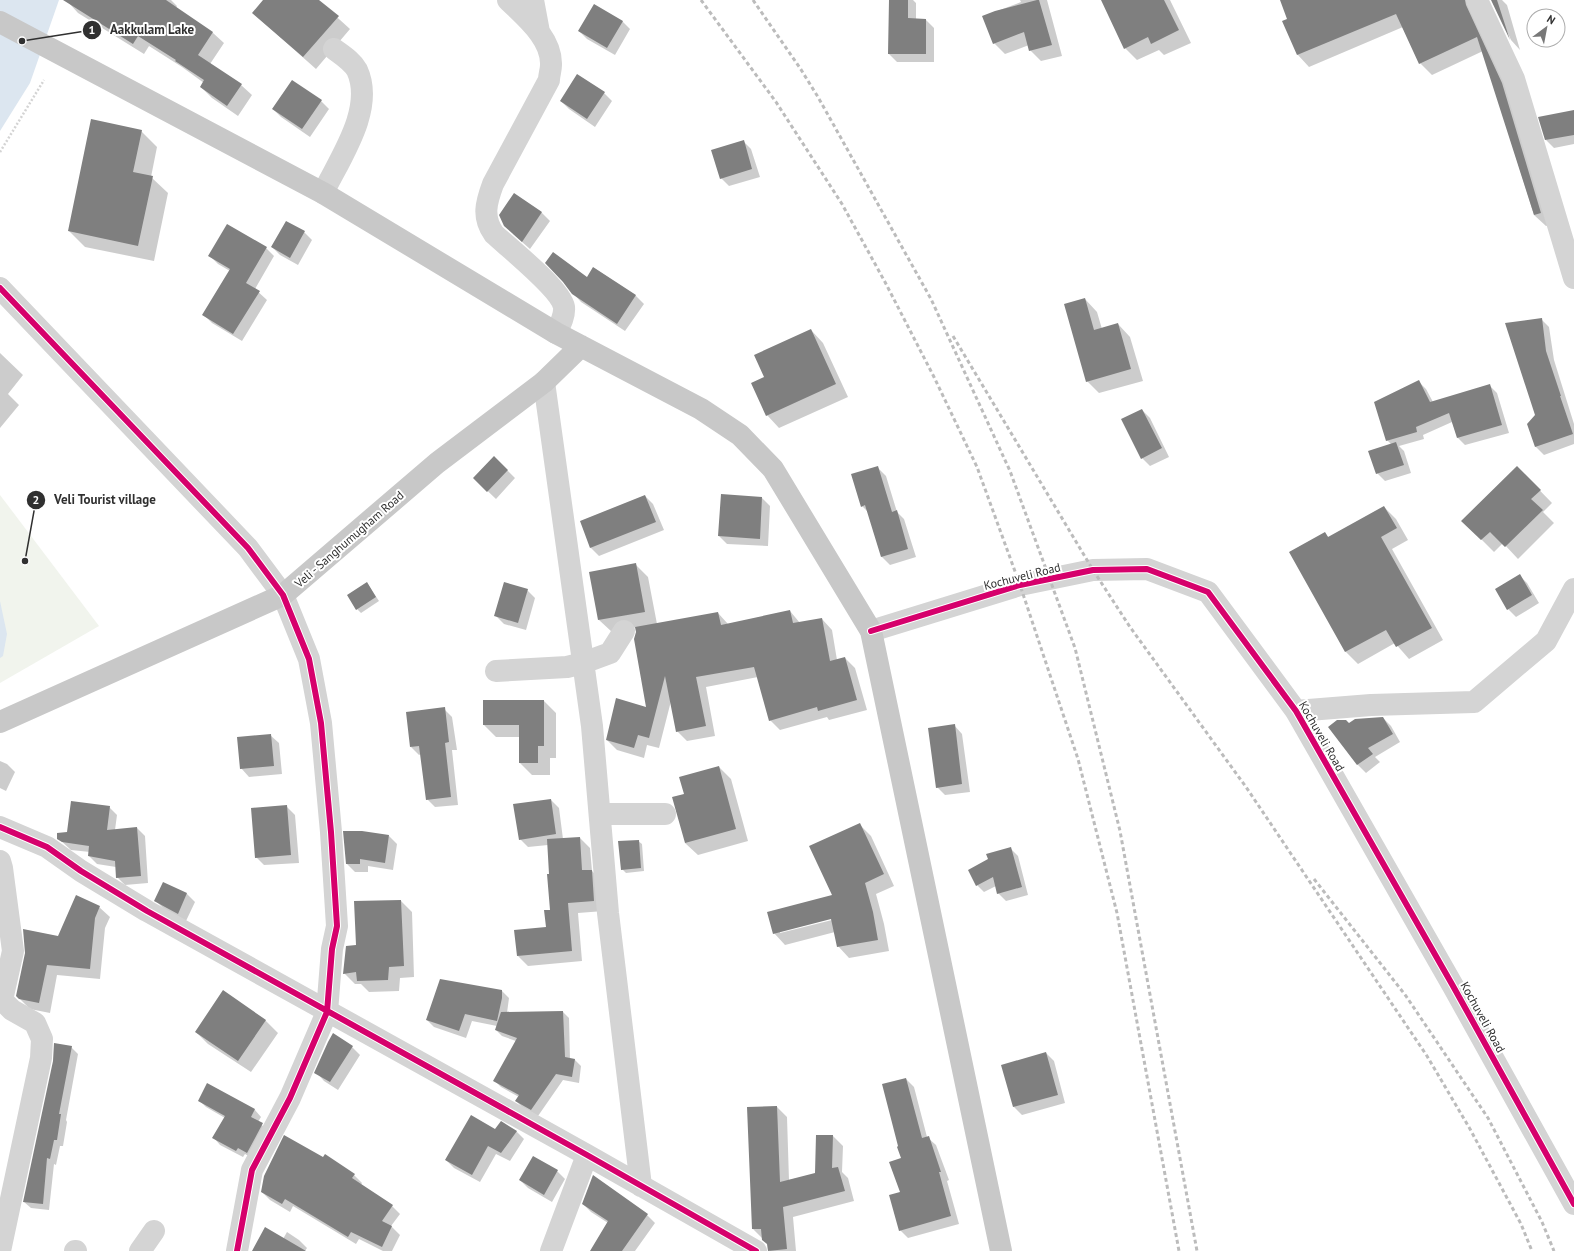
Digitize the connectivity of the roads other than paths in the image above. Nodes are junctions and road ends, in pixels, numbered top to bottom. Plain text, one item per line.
1 (508, 0) edge
2 (533, 0) edge
3 (1477, 0) edge
4 (0, 22) edge
5 (539, 32) junction
6 (334, 49) dead end
7 (323, 193) junction
8 (1574, 278) edge
9 (0, 288) edge
10 (556, 333) junction
11 (581, 346) junction
12 (544, 382) junction
13 (1574, 589) edge
14 (283, 595) junction
15 (624, 631) dead end
16 (871, 631) junction
17 (583, 663) junction
18 (496, 671) dead end
19 (1296, 711) junction
20 (0, 722) edge
21 (600, 814) junction
22 (665, 814) dead end
23 (0, 827) edge
24 (0, 861) edge
25 (327, 1012) junction
26 (587, 1155) junction
27 (641, 1186) junction
28 (1574, 1204) edge
29 (154, 1231) dead end
30 (0, 1251) edge
31 (140, 1251) edge
32 (238, 1251) edge
33 (551, 1251) edge
34 (756, 1251) edge
35 (1001, 1251) edge

1 - 5 street
2 - 5 street
3 - 8 street
4 - 7 main road
5 - 10 street
6 - 7 street
7 - 10 main road
9 - 14 street
10 - 11 main road
11 - 12 main road, Veli - Sanghumugham Road
11 - 16 main road
12 - 14 main road, Veli - Sanghumugham Road
12 - 17 street
13 - 19 street
14 - 20 main road, Veli - Sanghumugham Road
14 - 25 street
15 - 17 street
16 - 19 street, Kochuveli Road
16 - 35 main road
17 - 18 street
17 - 21 street
19 - 28 street, Kochuveli Road
21 - 22 street
21 - 27 street
23 - 25 street
24 - 30 street
25 - 26 street
25 - 32 street
26 - 27 street
26 - 33 street
27 - 34 street
29 - 31 street

